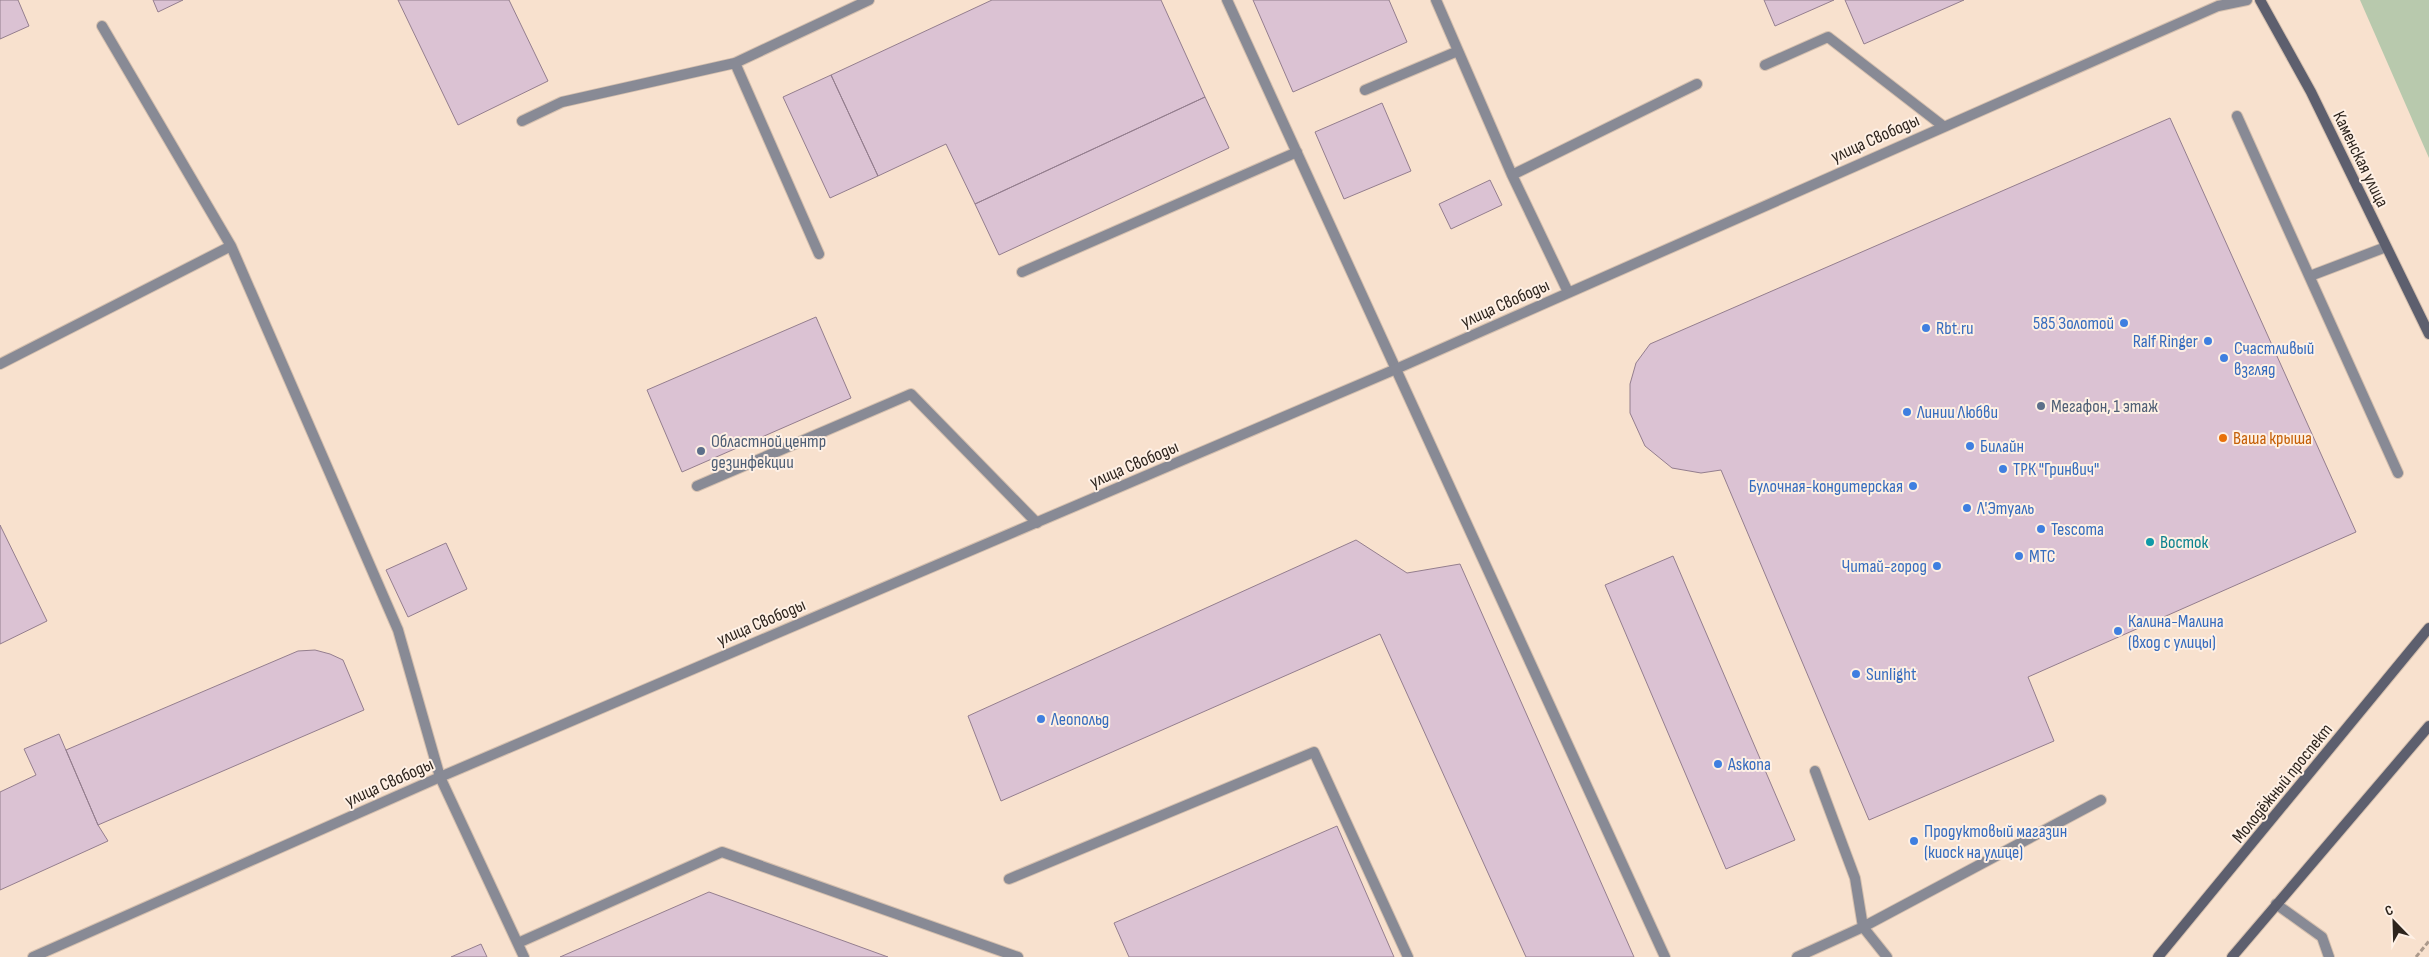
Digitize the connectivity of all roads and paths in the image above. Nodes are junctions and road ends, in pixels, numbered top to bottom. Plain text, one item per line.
1 (869, 0) edge
2 (1227, 0) edge
3 (1436, 0) edge
4 (2247, 0) edge
5 (2260, 0) edge
6 (102, 26) dead end
7 (1458, 51) junction
8 (735, 63) junction
9 (1765, 65) dead end
10 (1697, 84) dead end
11 (1366, 90) dead end
12 (2237, 116) dead end
13 (522, 121) dead end
14 (1943, 126) junction
15 (1297, 152) junction
16 (1512, 175) junction
17 (231, 246) junction
18 (2386, 247) junction
19 (819, 254) dead end
20 (1022, 272) dead end
21 (2310, 276) junction
22 (1568, 292) junction
23 (2429, 334) edge
24 (0, 364) edge
25 (1396, 369) junction
26 (2398, 473) dead end
27 (698, 486) dead end
28 (1037, 523) junction
29 (2429, 628) edge
30 (2429, 726) edge
31 (1815, 771) dead end
32 (440, 777) junction
33 (2101, 800) dead end
34 (1009, 879) dead end
35 (2276, 904) junction
36 (1863, 927) junction
37 (2429, 941) edge
38 (518, 942) junction
39 (33, 957) edge
40 (524, 957) edge
41 (1018, 957) edge
42 (1408, 957) edge
43 (1665, 957) edge
44 (1797, 957) edge
45 (1887, 957) edge
46 (2158, 957) edge
47 (2232, 957) edge
48 (2329, 957) edge
49 (2416, 957) edge

1 - 8 street
2 - 15 street
3 - 7 street
4 - 14 street, улица Свободы
5 - 18 main road, Каменская улица
6 - 17 street
7 - 11 street
7 - 16 street
8 - 13 street
8 - 19 street
9 - 14 street
10 - 16 street
12 - 21 street
14 - 22 street, улица Свободы
15 - 20 street
15 - 25 street
16 - 22 street
17 - 24 street
17 - 32 street
18 - 21 street
18 - 23 main road, Каменская улица
21 - 26 street
22 - 25 street, улица Свободы
25 - 28 street, улица Свободы
25 - 43 street
27 - 28 street
28 - 32 street, улица Свободы
29 - 46 main road, Молодёжный проспект
30 - 35 main road
31 - 36 street
32 - 38 street
32 - 39 street, улица Свободы
33 - 36 street
34 - 42 street
35 - 47 main road
35 - 48 street
36 - 44 street
36 - 45 street
37 - 49 path
38 - 40 street
38 - 41 street

